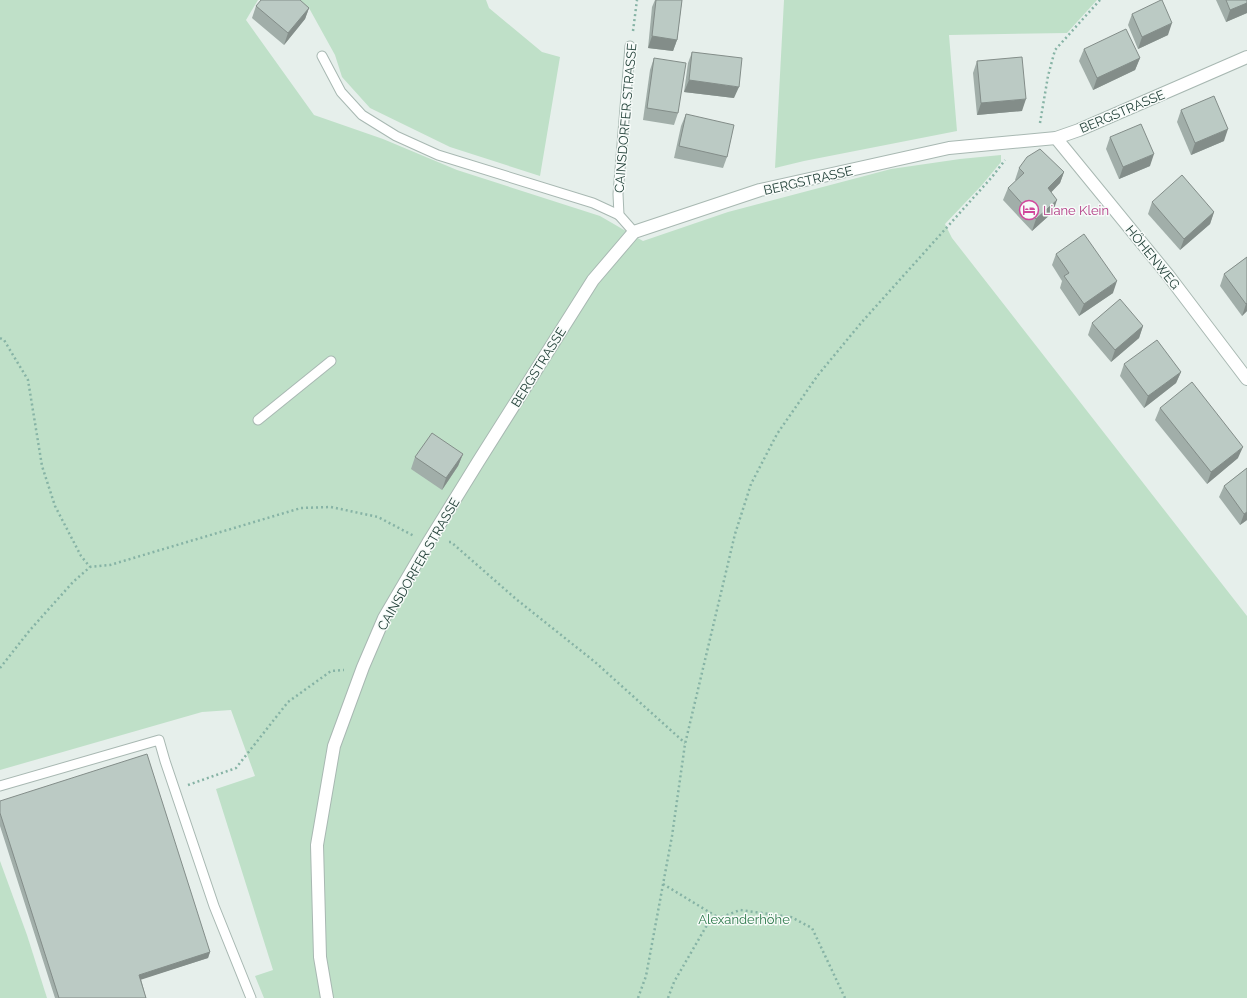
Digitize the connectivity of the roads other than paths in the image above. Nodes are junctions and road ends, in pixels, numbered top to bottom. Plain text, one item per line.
1 (630, 46) road end
2 (322, 56) dead end
3 (1247, 57) edge
4 (1056, 138) junction
5 (620, 215) junction
6 (634, 232) junction
7 (331, 361) dead end
8 (1247, 379) edge
9 (258, 420) dead end
10 (478, 462) joint
11 (0, 786) edge
12 (251, 998) edge
13 (327, 998) edge

1 - 5 lane, CAINSDORFER STRASSE
2 - 5 lane
3 - 4 street, BERGSTRASSE
4 - 6 street, BERGSTRASSE
4 - 8 street, HÖHENWEG
5 - 6 lane
6 - 10 street, BERGSTRASSE
7 - 9 lane
10 - 13 street, CAINSDORFER STRASSE
11 - 12 lane

